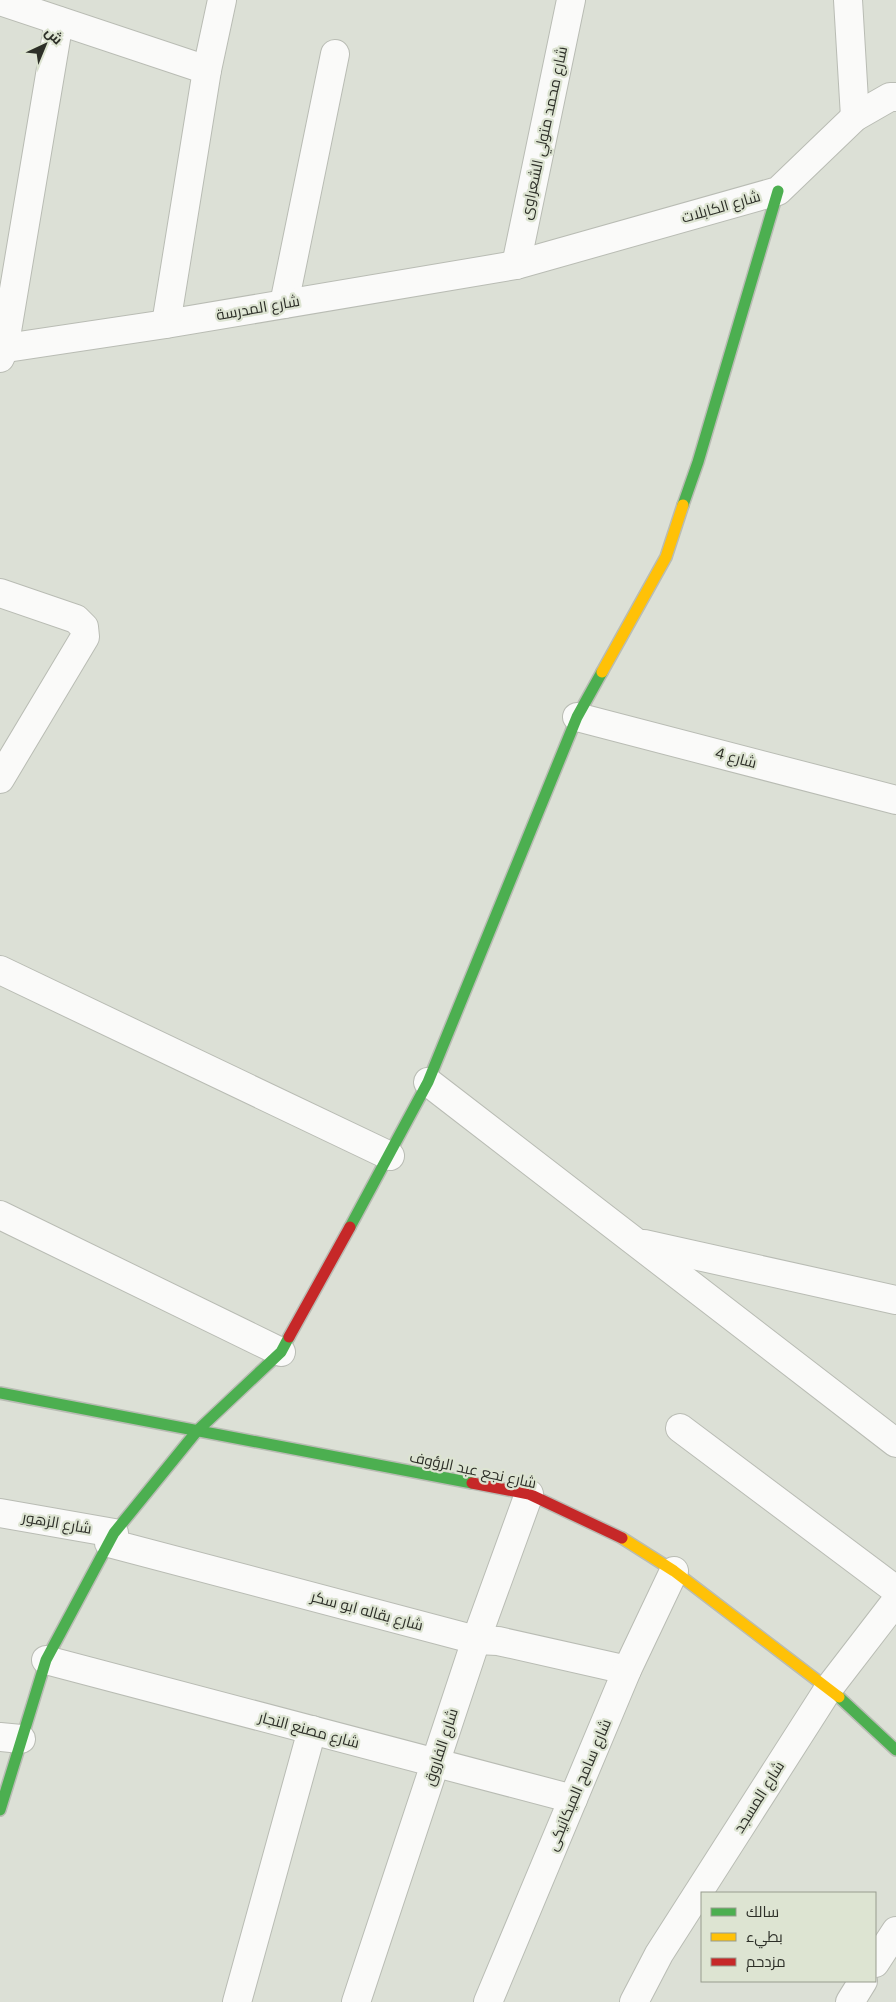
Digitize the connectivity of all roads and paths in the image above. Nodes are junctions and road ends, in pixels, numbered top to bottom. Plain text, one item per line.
1 (222, 0) edge
2 (571, 0) edge
3 (848, 0) edge
4 (0, 1) edge
5 (59, 21) junction
6 (335, 54) dead end
7 (207, 70) junction
8 (896, 97) edge
9 (855, 117) junction
10 (778, 192) junction
11 (516, 265) junction
12 (284, 304) junction
13 (166, 324) junction
14 (1, 352) edge
15 (0, 593) edge
16 (577, 717) junction
17 (0, 779) edge
18 (896, 800) edge
19 (0, 970) edge
20 (428, 1082) junction
21 (390, 1156) junction
22 (0, 1214) edge
23 (635, 1242) junction
24 (896, 1300) edge
25 (281, 1352) junction
26 (0, 1393) edge
27 (680, 1428) dead end
28 (197, 1431) junction
29 (896, 1443) edge
30 (529, 1494) junction
31 (0, 1513) edge
32 (112, 1538) junction
33 (674, 1571) junction
34 (896, 1590) edge
35 (896, 1601) edge
36 (476, 1640) junction
37 (46, 1660) junction
38 (627, 1670) junction
39 (829, 1688) junction
40 (312, 1730) junction
41 (11, 1738) edge
42 (896, 1750) edge
43 (436, 1763) junction
44 (573, 1799) junction
45 (0, 1810) edge
46 (896, 1931) edge
47 (876, 1961) edge
48 (863, 1982) edge
49 (237, 2002) edge
50 (356, 2002) edge
51 (488, 2002) edge
52 (634, 2002) edge
53 (850, 2002) edge

1 - 7 street
2 - 11 street, شارع محمد متولي الشعراوى
3 - 9 street
4 - 5 street
5 - 7 street
5 - 14 street
6 - 12 street
7 - 13 street
8 - 9 street, شارع الكابلات
9 - 10 street, شارع الكابلات
10 - 11 street, شارع الكابلات
10 - 16 street
11 - 12 street, شارع المدرسة
12 - 13 street, شارع المدرسة
13 - 14 street, شارع المدرسة
15 - 17 street
16 - 18 street, شارع 4
16 - 20 street
19 - 21 street
20 - 21 street
20 - 23 street
21 - 25 street
22 - 25 street
23 - 24 street
23 - 29 street
25 - 28 street
26 - 28 street, شارع نجع عبد الرؤوف
27 - 34 street
28 - 30 street, شارع نجع عبد الرؤوف
28 - 32 street
30 - 33 street, شارع نجع عبد الرؤوف
30 - 36 street, شارع الفاروق
31 - 32 street, شارع الزهور
32 - 36 street, شارع بقاله ابو سكر
32 - 37 street
33 - 38 street, شارع سامح الميكانيكى
33 - 39 street, شارع نجع عبد الرؤوف
35 - 39 street, شارع المسجد
36 - 38 street, شارع بقاله ابو سكر
36 - 43 street, شارع الفاروق
37 - 40 street, شارع مصنع النجار
37 - 41 street
38 - 44 street, شارع سامح الميكانيكى
39 - 42 street, شارع نجع عبد الرؤوف
39 - 52 street, شارع المسجد
40 - 43 street, شارع مصنع النجار
40 - 49 street
41 - 45 street
43 - 44 street, شارع مصنع النجار
43 - 50 street, شارع الفاروق
44 - 51 street, شارع سامح الميكانيكى
46 - 47 street
48 - 53 street

